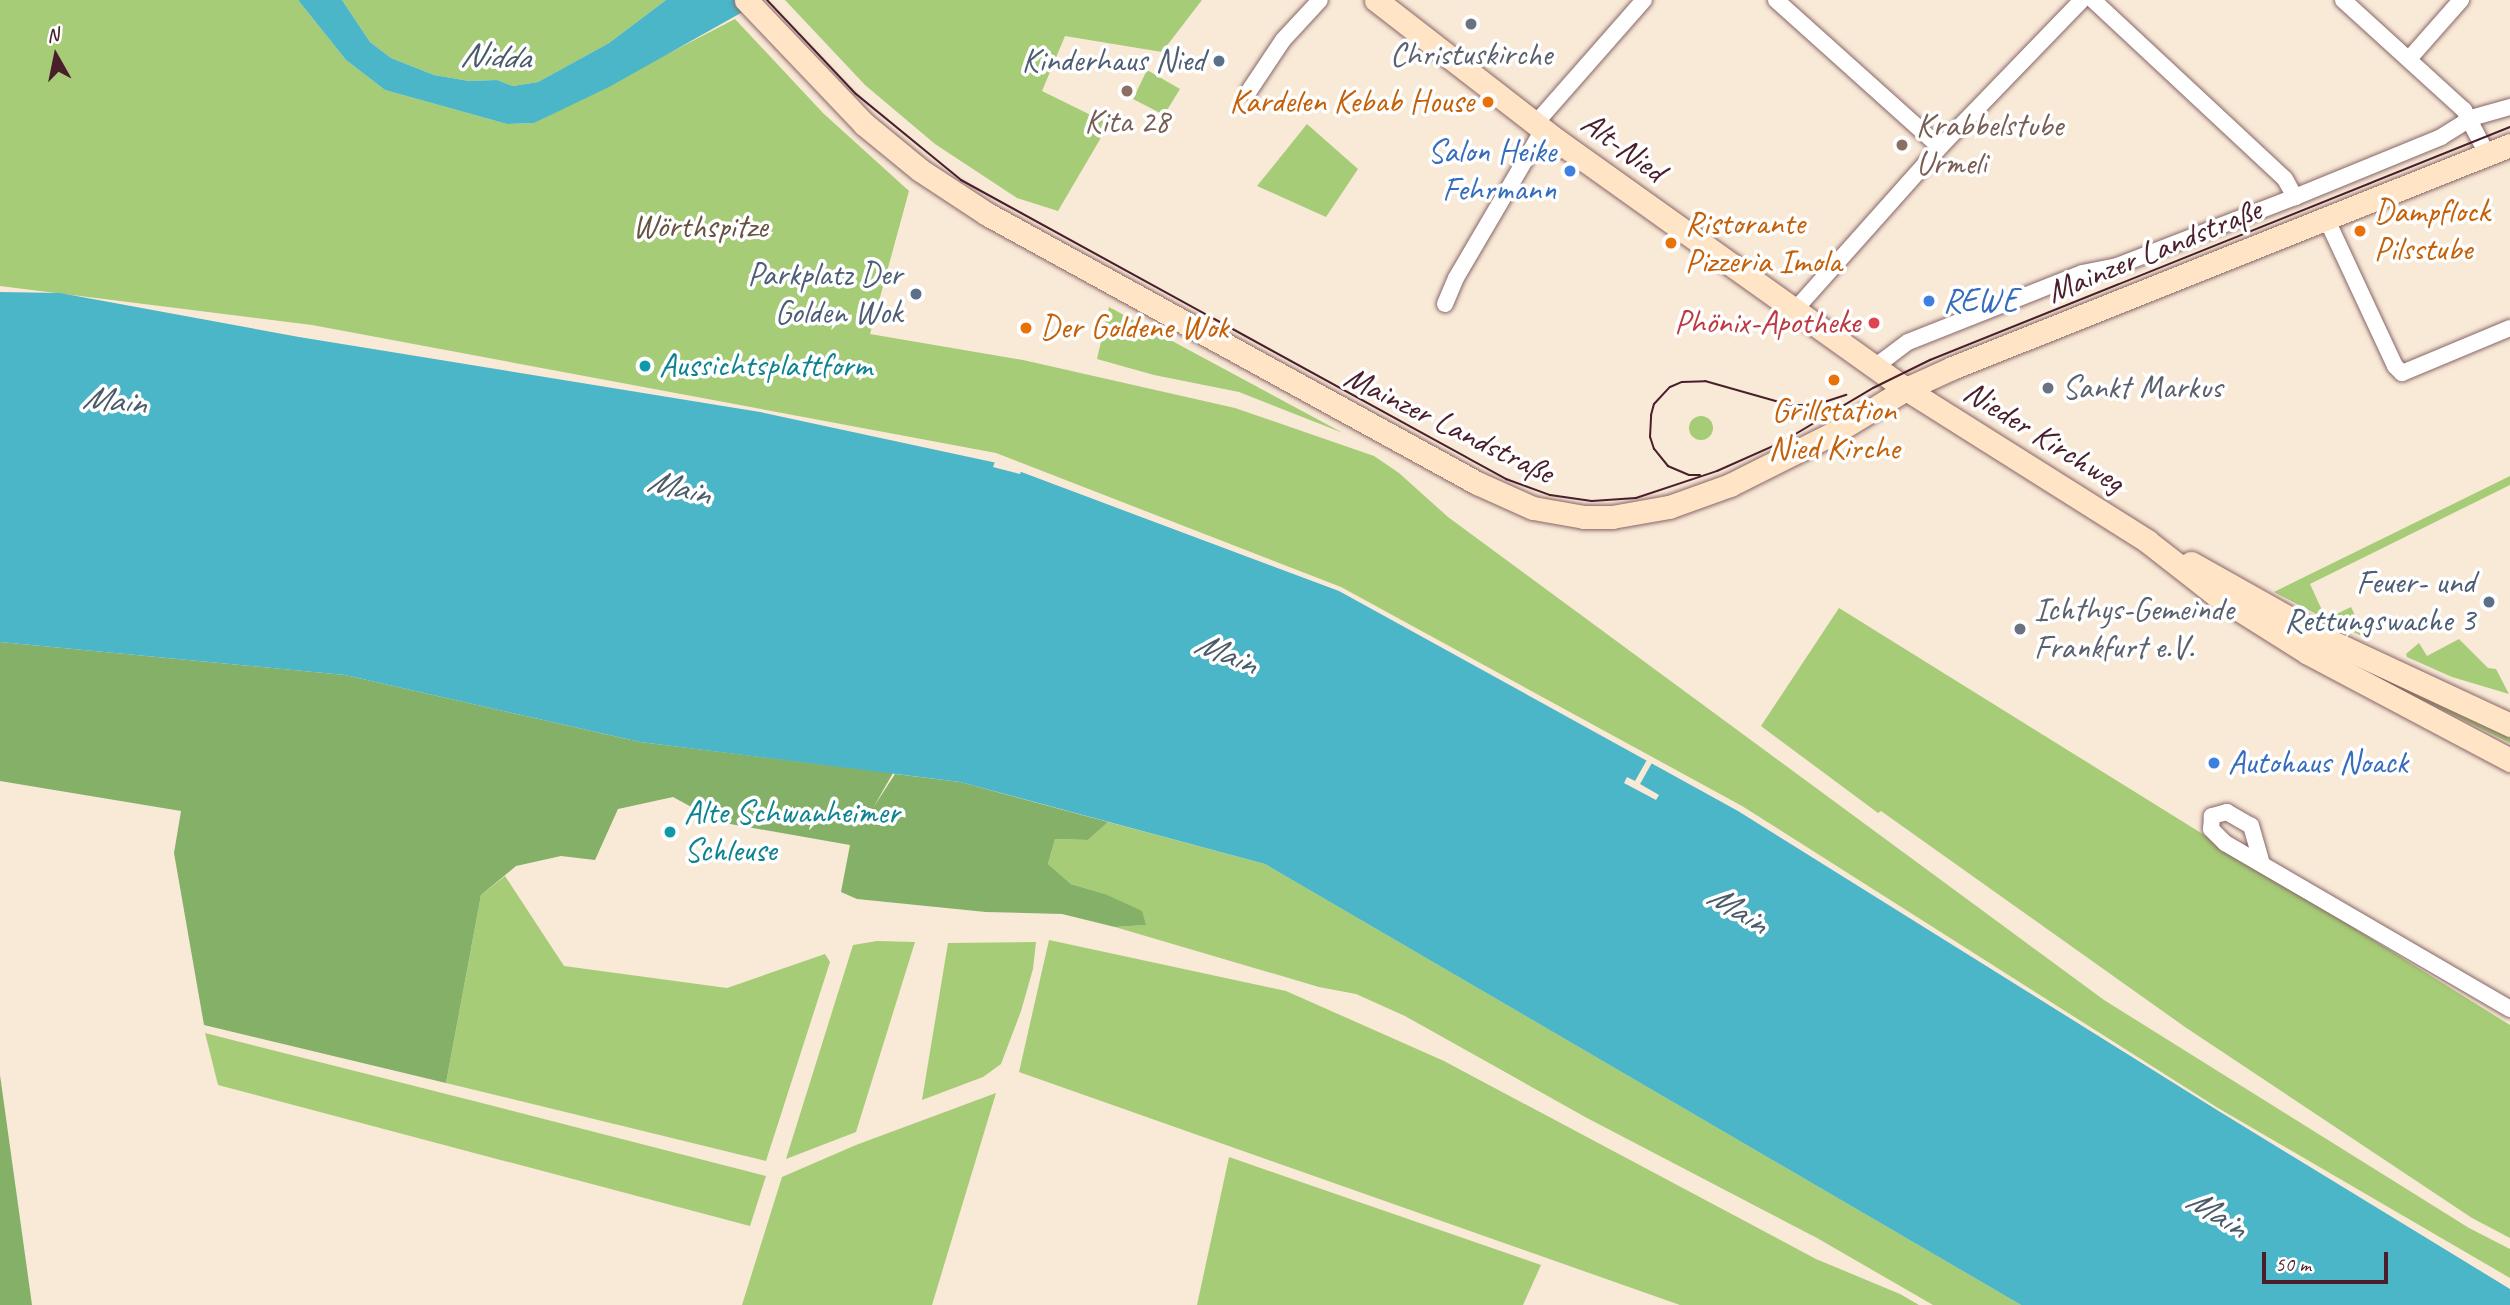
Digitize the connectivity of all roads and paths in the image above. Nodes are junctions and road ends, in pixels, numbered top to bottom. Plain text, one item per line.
1 (746, 0) edge
2 (1320, 0) edge
3 (1376, 0) edge
4 (1644, 0) edge
5 (1776, 0) edge
6 (2082, 0) edge
7 (2093, 0) edge
8 (2343, 0) edge
9 (2461, 0) edge
10 (2409, 59) junction
11 (1249, 91) dead end
12 (2510, 107) edge
13 (2471, 118) junction
14 (1539, 127) junction
15 (2510, 145) edge
16 (1940, 147) junction
17 (2487, 154) junction
18 (2295, 197) junction
19 (2326, 218) junction
20 (1444, 304) dead end
21 (1794, 311) junction
22 (2510, 328) edge
23 (1876, 366) junction
24 (1906, 389) junction
25 (2147, 541) junction
26 (2510, 725) edge
27 (2510, 761) edge
28 (2262, 864) dead end
29 (2510, 1009) edge

1 - 24 main road, Mainzer Landstraße
2 - 11 street
3 - 14 main road, Alt-Nied
4 - 14 street
5 - 16 street
6 - 16 street
7 - 18 street
8 - 10 street
9 - 10 street
10 - 13 street
12 - 13 street, Mainzer Landstraße
13 - 17 street
13 - 18 street, Mainzer Landstraße
14 - 20 street
14 - 21 main road, Alt-Nied
15 - 17 main road, Mainzer Landstraße
16 - 21 street
17 - 19 main road, Mainzer Landstraße
18 - 23 street, Mainzer Landstraße
19 - 22 street
19 - 24 main road, Mainzer Landstraße
21 - 23 main road, Alt-Nied
23 - 24 main road, Alt-Nied
24 - 25 main road, Nieder Kirchweg
25 - 26 main road, Nieder Kirchweg
25 - 27 main road, Nieder Kirchweg
28 - 29 street

